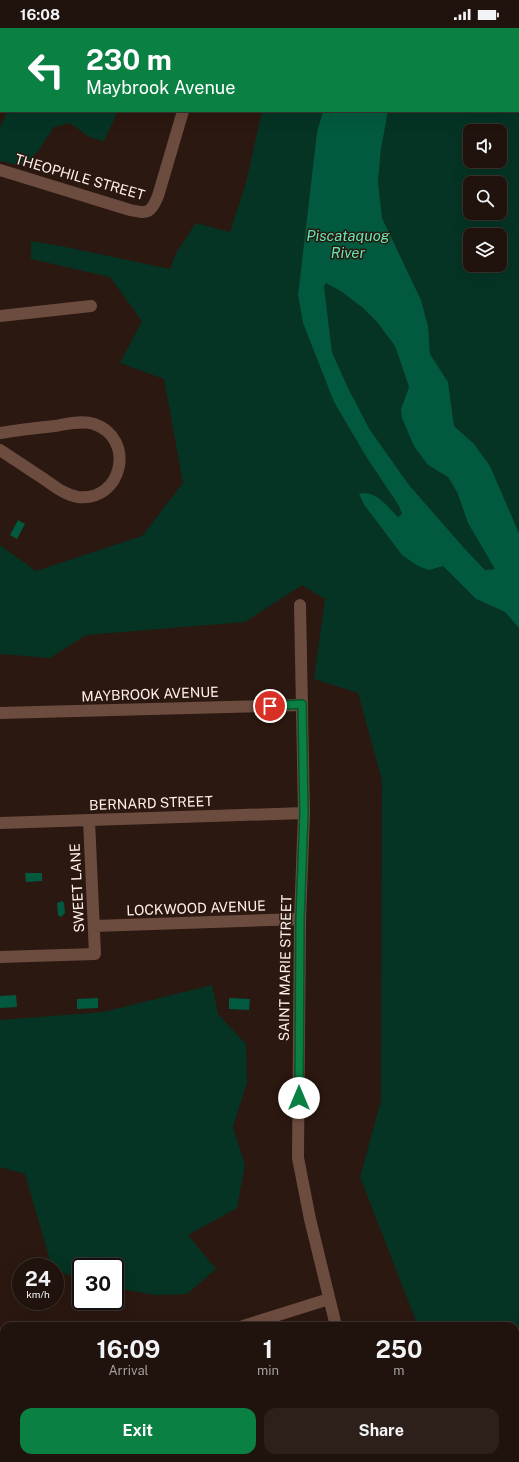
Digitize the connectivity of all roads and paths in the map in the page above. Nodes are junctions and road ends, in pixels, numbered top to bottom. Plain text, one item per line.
1 (183, 112) edge
2 (0, 170) edge
3 (91, 306) dead end
4 (0, 316) edge
5 (0, 433) edge
6 (0, 450) edge
7 (300, 605) dead end
8 (302, 704) junction
9 (0, 713) edge
10 (304, 813) junction
11 (89, 820) junction
12 (0, 823) edge
13 (300, 919) junction
14 (94, 926) junction
15 (0, 957) edge
16 (329, 1299) junction
17 (256, 1322) edge
18 (335, 1322) edge

1 - 2 street, THEOPHILE STREET
3 - 4 street
5 - 6 street
7 - 8 street, SAINT MARIE STREET
8 - 9 street, MAYBROOK AVENUE
8 - 10 street, SAINT MARIE STREET
10 - 11 street, BERNARD STREET
10 - 13 street, SAINT MARIE STREET
11 - 12 street, BERNARD STREET
11 - 14 street, SWEET LANE
13 - 14 street, LOCKWOOD AVENUE
13 - 16 street, SAINT MARIE STREET
14 - 15 street, SWEET LANE
16 - 17 street
16 - 18 street, SAINT MARIE STREET

